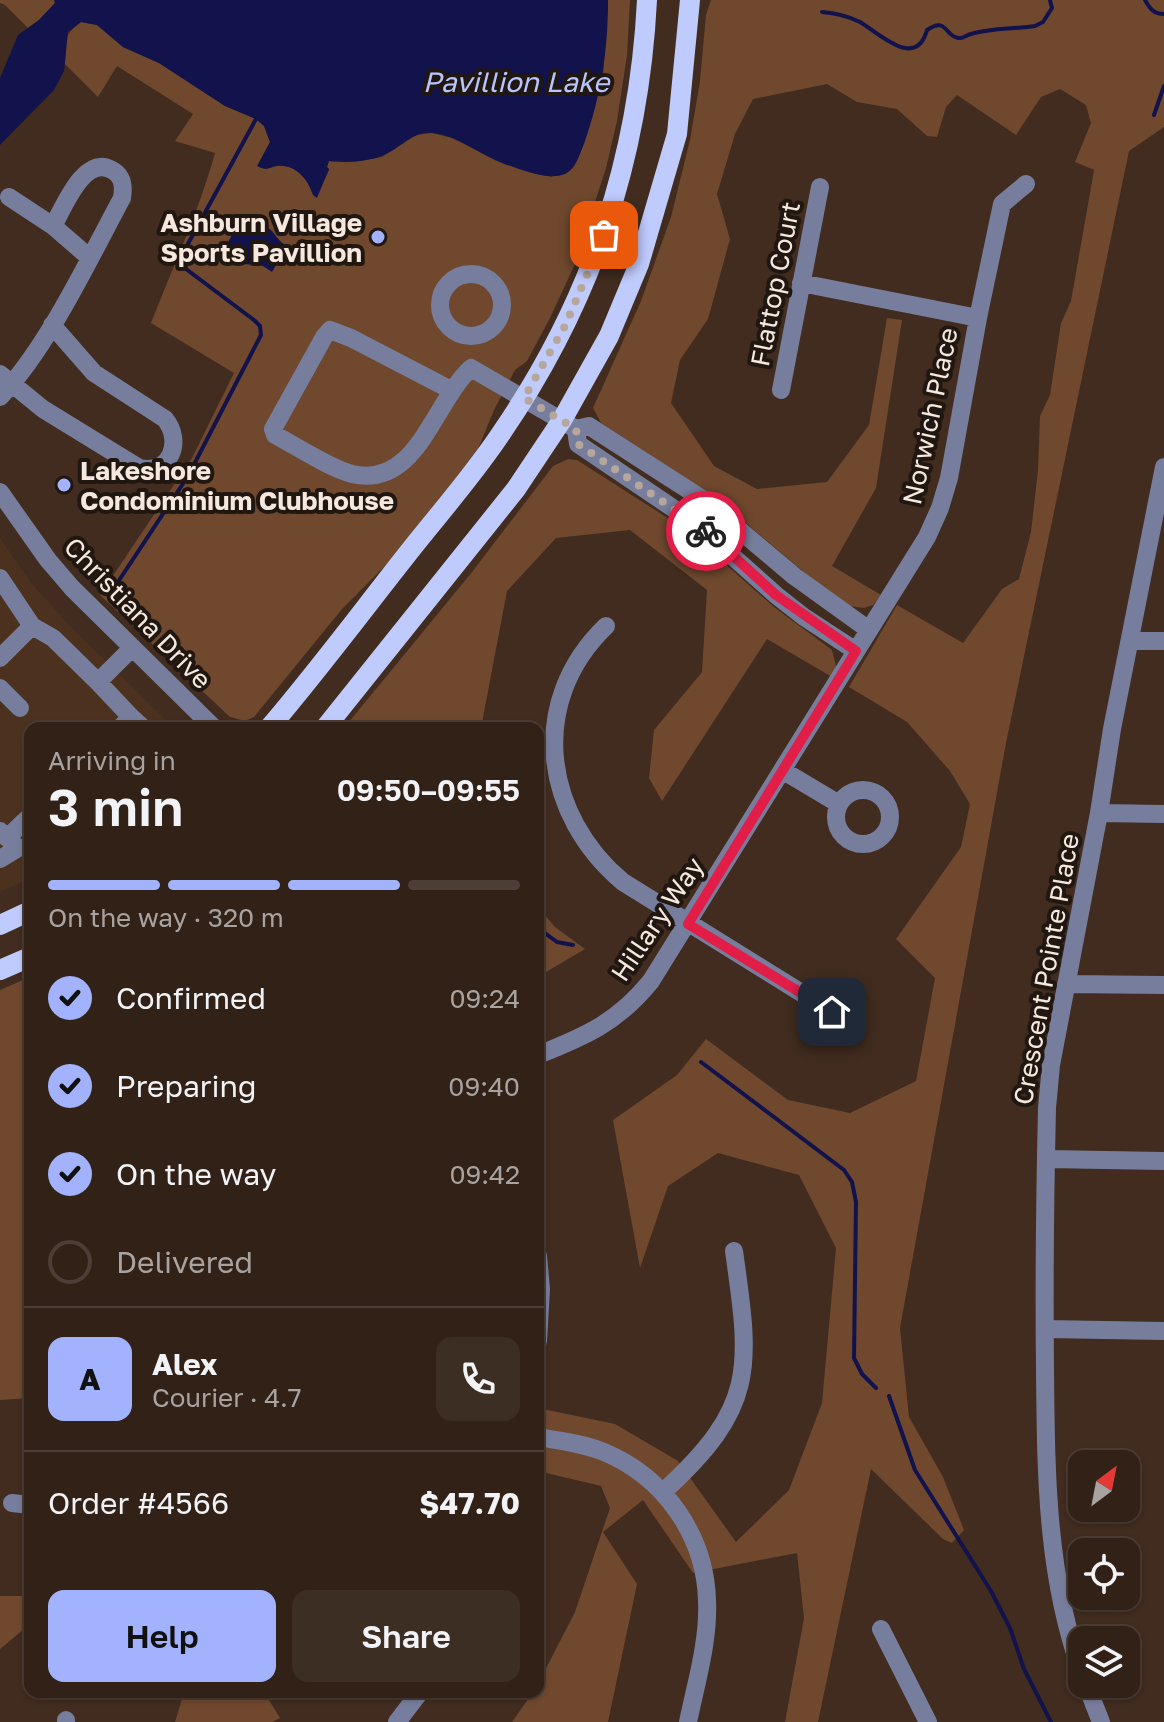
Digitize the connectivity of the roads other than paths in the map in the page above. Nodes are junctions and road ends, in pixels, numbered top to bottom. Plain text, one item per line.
1 (647, 0) edge
2 (690, 0) edge
3 (1026, 184) dead end
4 (820, 187) dead end
5 (9, 197) dead end
6 (53, 226) junction
7 (90, 258) junction
8 (801, 283) junction
9 (978, 318) junction
10 (52, 325) junction
11 (471, 336) dead end
12 (471, 368) junction
13 (4, 385) edge
14 (451, 390) junction
15 (781, 390) dead end
16 (524, 398) junction
17 (569, 425) junction
18 (1164, 467) edge
19 (0, 492) edge
20 (0, 578) edge
21 (32, 626) junction
22 (606, 626) dead end
23 (869, 630) junction
24 (1131, 641) junction
25 (1164, 641) edge
26 (131, 649) junction
27 (856, 651) junction
28 (0, 658) edge
29 (98, 682) junction
30 (0, 688) edge
31 (20, 708) dead end
32 (129, 722) edge
33 (208, 722) edge
34 (274, 722) edge
35 (330, 722) edge
36 (782, 770) junction
37 (839, 804) dead end
38 (1099, 813) junction
39 (1164, 814) edge
40 (14, 840) edge
41 (0, 859) edge
42 (24, 914) edge
43 (688, 924) junction
44 (0, 925) edge
45 (24, 960) edge
46 (0, 970) edge
47 (1066, 984) junction
48 (1164, 985) edge
49 (832, 1012) dead end
50 (544, 1053) edge
51 (1046, 1159) junction
52 (1164, 1161) edge
53 (734, 1251) dead end
54 (1045, 1329) junction
55 (1164, 1331) edge
56 (544, 1438) edge
57 (663, 1492) junction
58 (1068, 1626) edge
59 (881, 1629) dead end
60 (415, 1698) edge
61 (1092, 1698) edge
62 (397, 1722) edge
63 (688, 1722) edge
64 (928, 1722) edge
65 (1101, 1722) edge

1 - 16 main road
2 - 17 main road
3 - 9 street, Norwich Place
4 - 8 street, Flattop Court
5 - 6 street
6 - 7 street
6 - 7 street
7 - 10 street
8 - 9 street
8 - 15 street, Flattop Court
9 - 23 street, Norwich Place
10 - 13 street
10 - 13 street
11 - 12 street
12 - 14 street
12 - 16 street
14 - 14 street
16 - 17 street
16 - 34 main road
17 - 23 street
17 - 27 street
17 - 35 main road
18 - 24 street, Crescent Pointe Place
19 - 26 street, Christiana Drive
20 - 21 street
21 - 28 street
21 - 29 street
22 - 43 street
23 - 27 street, Norwich Place
24 - 25 street
24 - 38 street, Crescent Pointe Place
26 - 29 street
26 - 33 street, Christiana Drive
27 - 36 street, Hillary Way
29 - 32 street
30 - 31 street
36 - 37 street
36 - 43 street, Hillary Way
38 - 39 street
38 - 47 street, Crescent Pointe Place
40 - 41 street
42 - 44 main road
43 - 49 street
43 - 50 street, Hillary Way
45 - 46 main road
47 - 48 street
47 - 51 street, Crescent Pointe Place
51 - 52 street
51 - 54 street, Crescent Pointe Place
53 - 57 street
54 - 55 street
54 - 58 street, Crescent Pointe Place
56 - 57 street
57 - 63 street
59 - 64 street
60 - 62 street
61 - 65 street

